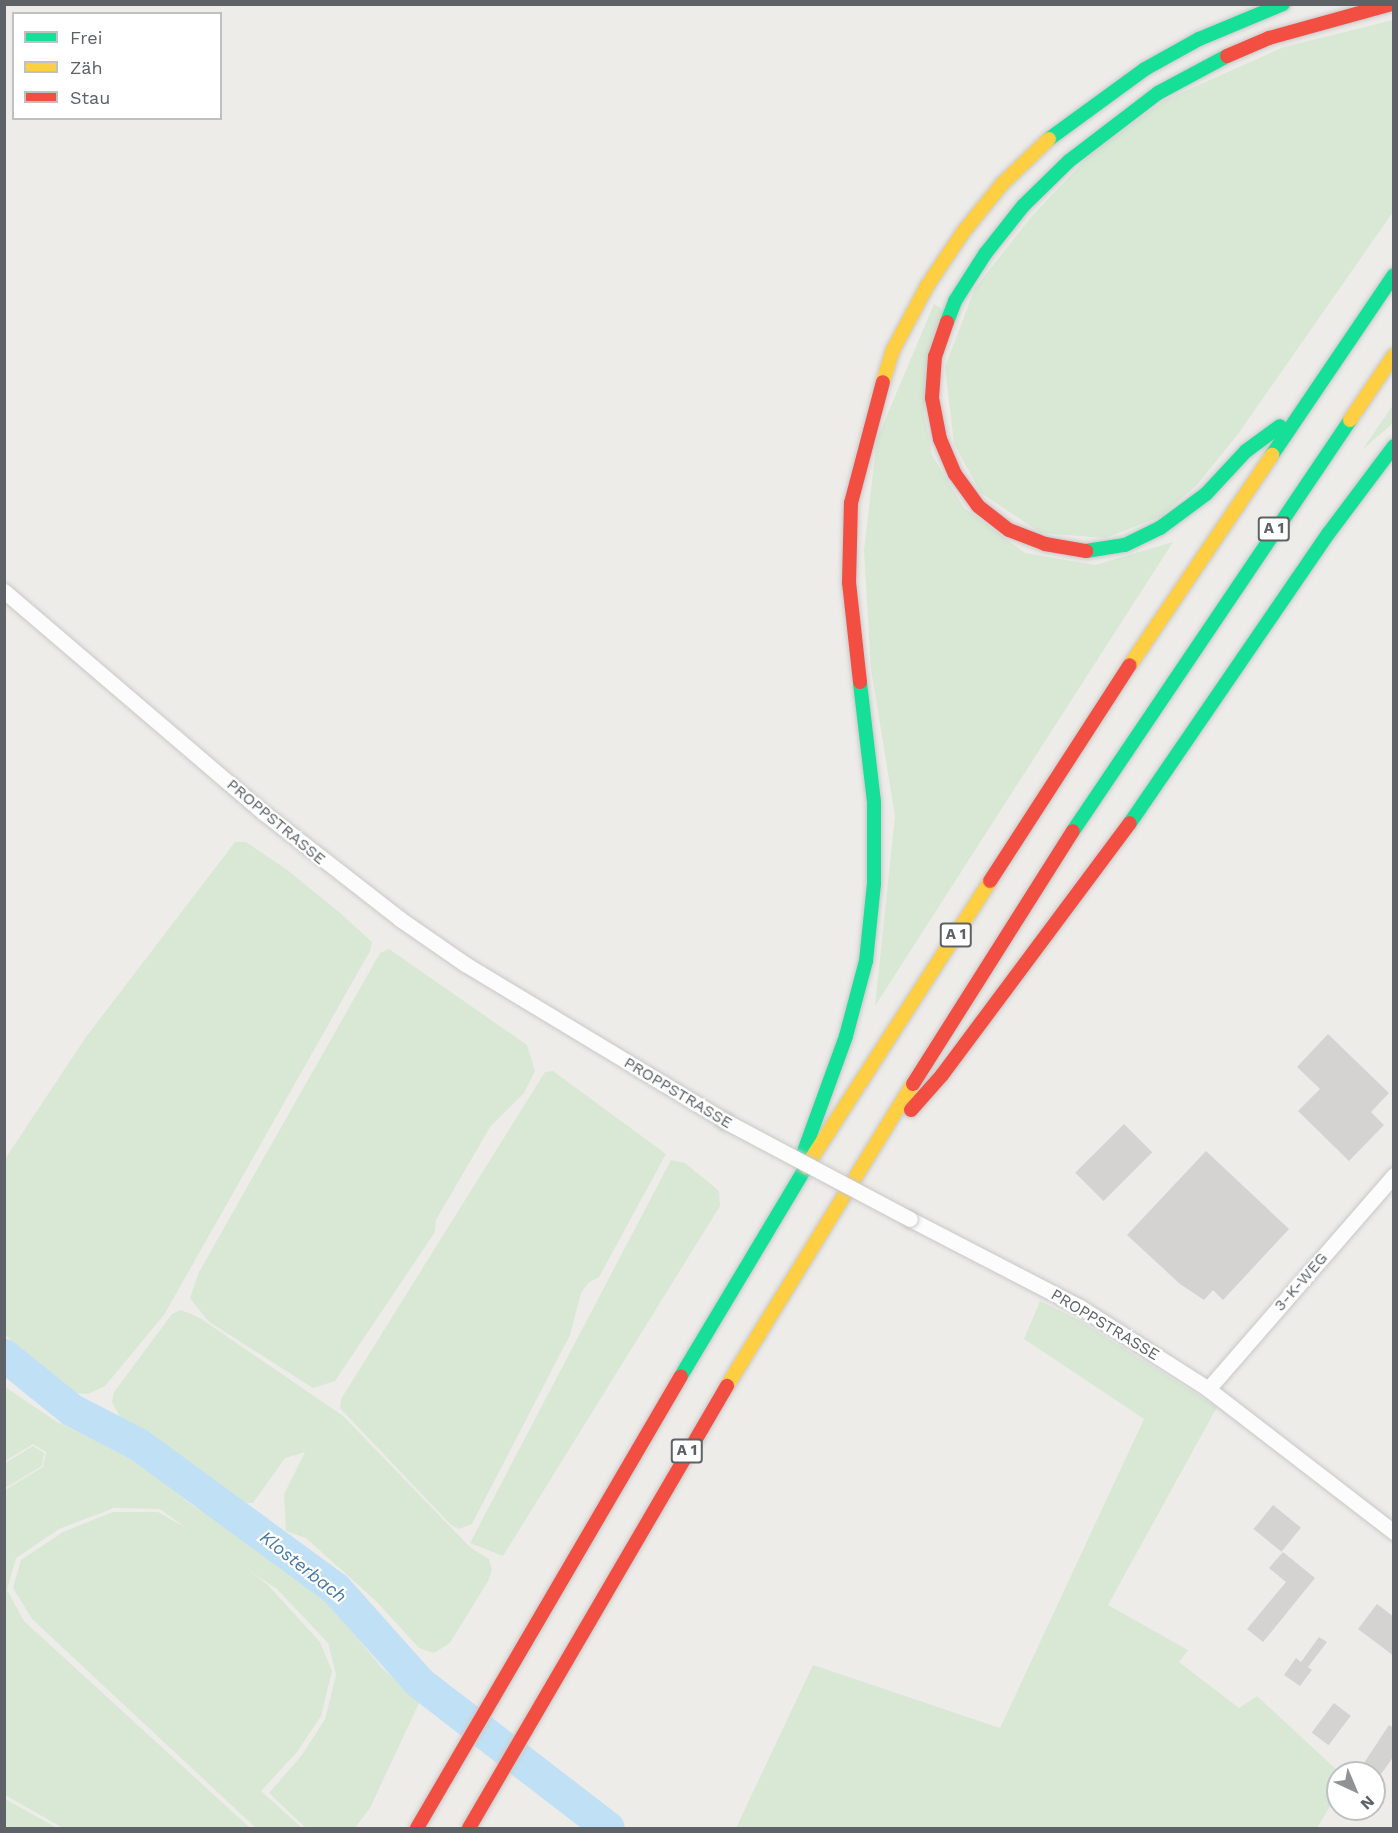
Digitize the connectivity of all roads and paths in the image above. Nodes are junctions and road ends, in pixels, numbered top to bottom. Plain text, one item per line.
1 (1283, 4) edge
2 (1392, 4) edge
3 (1394, 274) edge
4 (1394, 355) edge
5 (1294, 416) junction
6 (1394, 446) edge
7 (4, 591) edge
8 (859, 1170) junction
9 (1394, 1175) edge
10 (793, 1187) junction
11 (1208, 1389) junction
12 (1394, 1532) edge
13 (417, 1828) edge
14 (469, 1828) edge

1 - 10 highway
2 - 5 highway
3 - 5 highway, A 1
4 - 8 highway, A 1
5 - 10 highway, A 1
6 - 8 highway
7 - 11 street, PROPPSTRASSE, bridge
8 - 14 highway, A 1
9 - 11 street, 3-K-WEG
10 - 13 highway, A 1
11 - 12 street, PROPPSTRASSE

